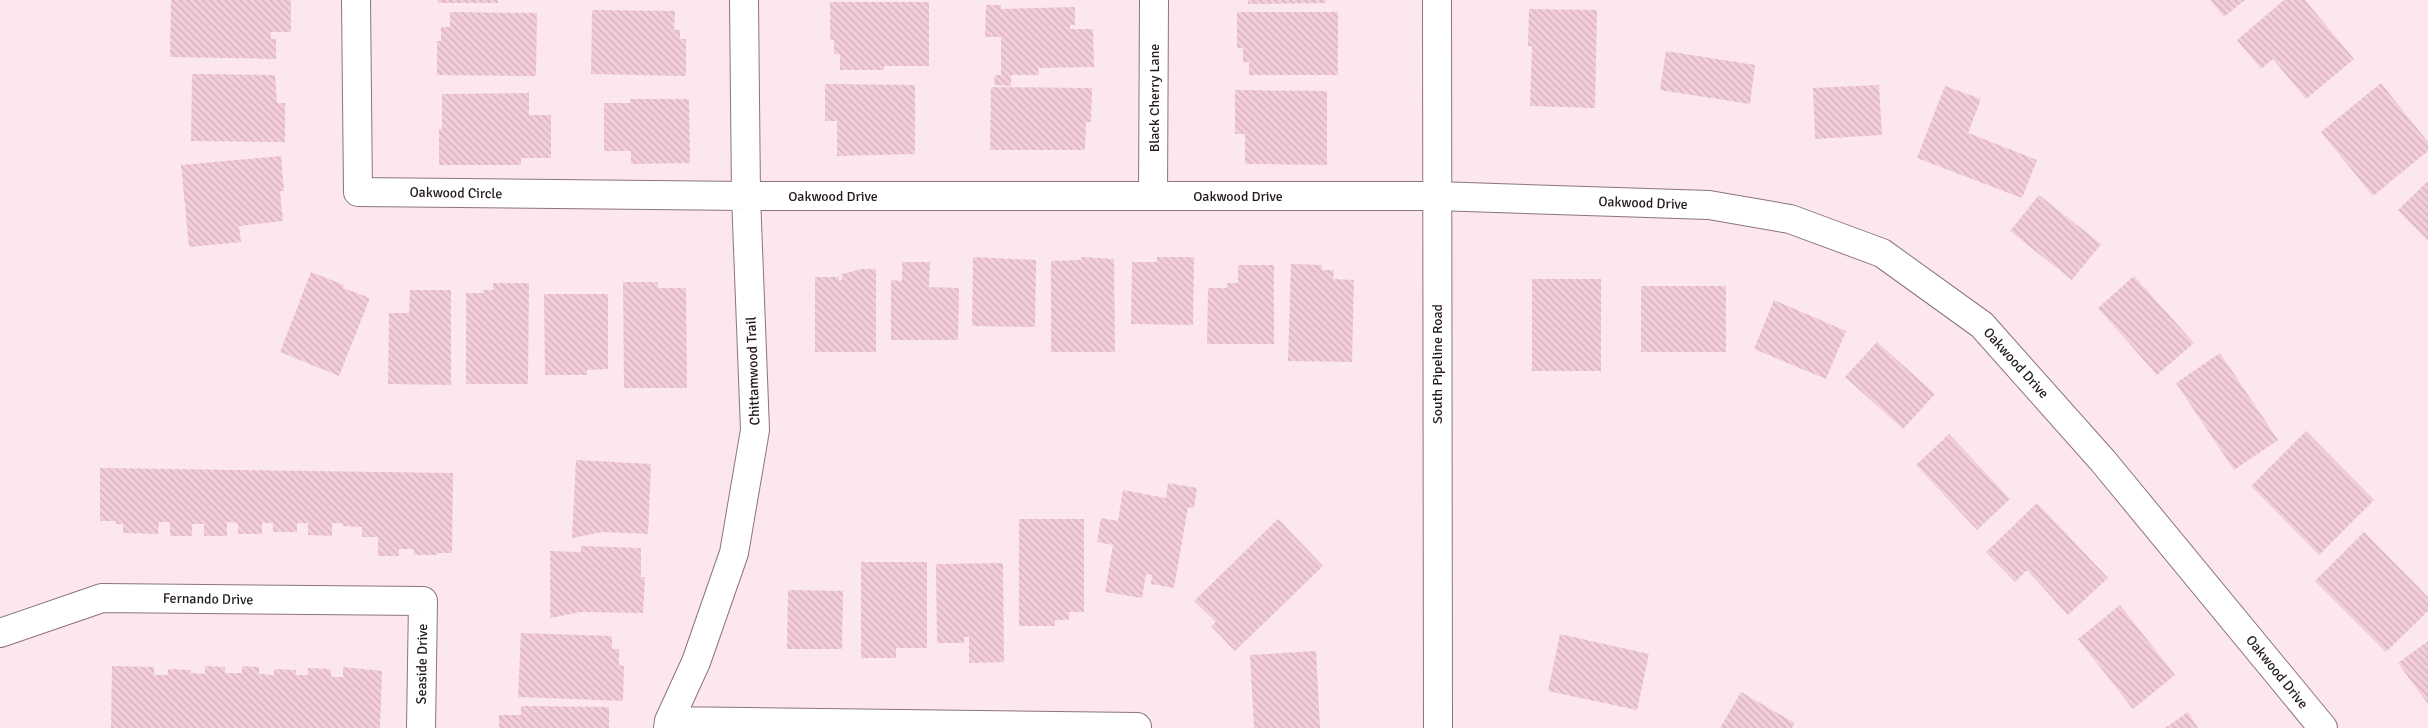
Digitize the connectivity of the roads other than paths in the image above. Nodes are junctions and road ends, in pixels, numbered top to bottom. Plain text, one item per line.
1 (356, 0) edge
2 (744, 0) edge
3 (1154, 0) edge
4 (1437, 0) edge
5 (746, 196) junction
6 (1154, 196) junction
7 (1436, 196) junction
8 (422, 601) joint
9 (0, 633) edge
10 (668, 725) edge
11 (1137, 727) edge
12 (421, 728) edge
13 (1438, 728) edge
14 (2323, 728) edge

1 - 5 street, Oakwood Circle
2 - 5 street, Chittamwood Trail
3 - 6 street, Black Cherry Lane
4 - 7 street, South Pipeline Road
5 - 6 street, Oakwood Drive
5 - 10 street, Chittamwood Trail
6 - 7 street, Oakwood Drive
7 - 13 street, South Pipeline Road
7 - 14 street, Oakwood Drive
8 - 9 street, Fernando Drive
8 - 12 street, Seaside Drive
10 - 11 street

